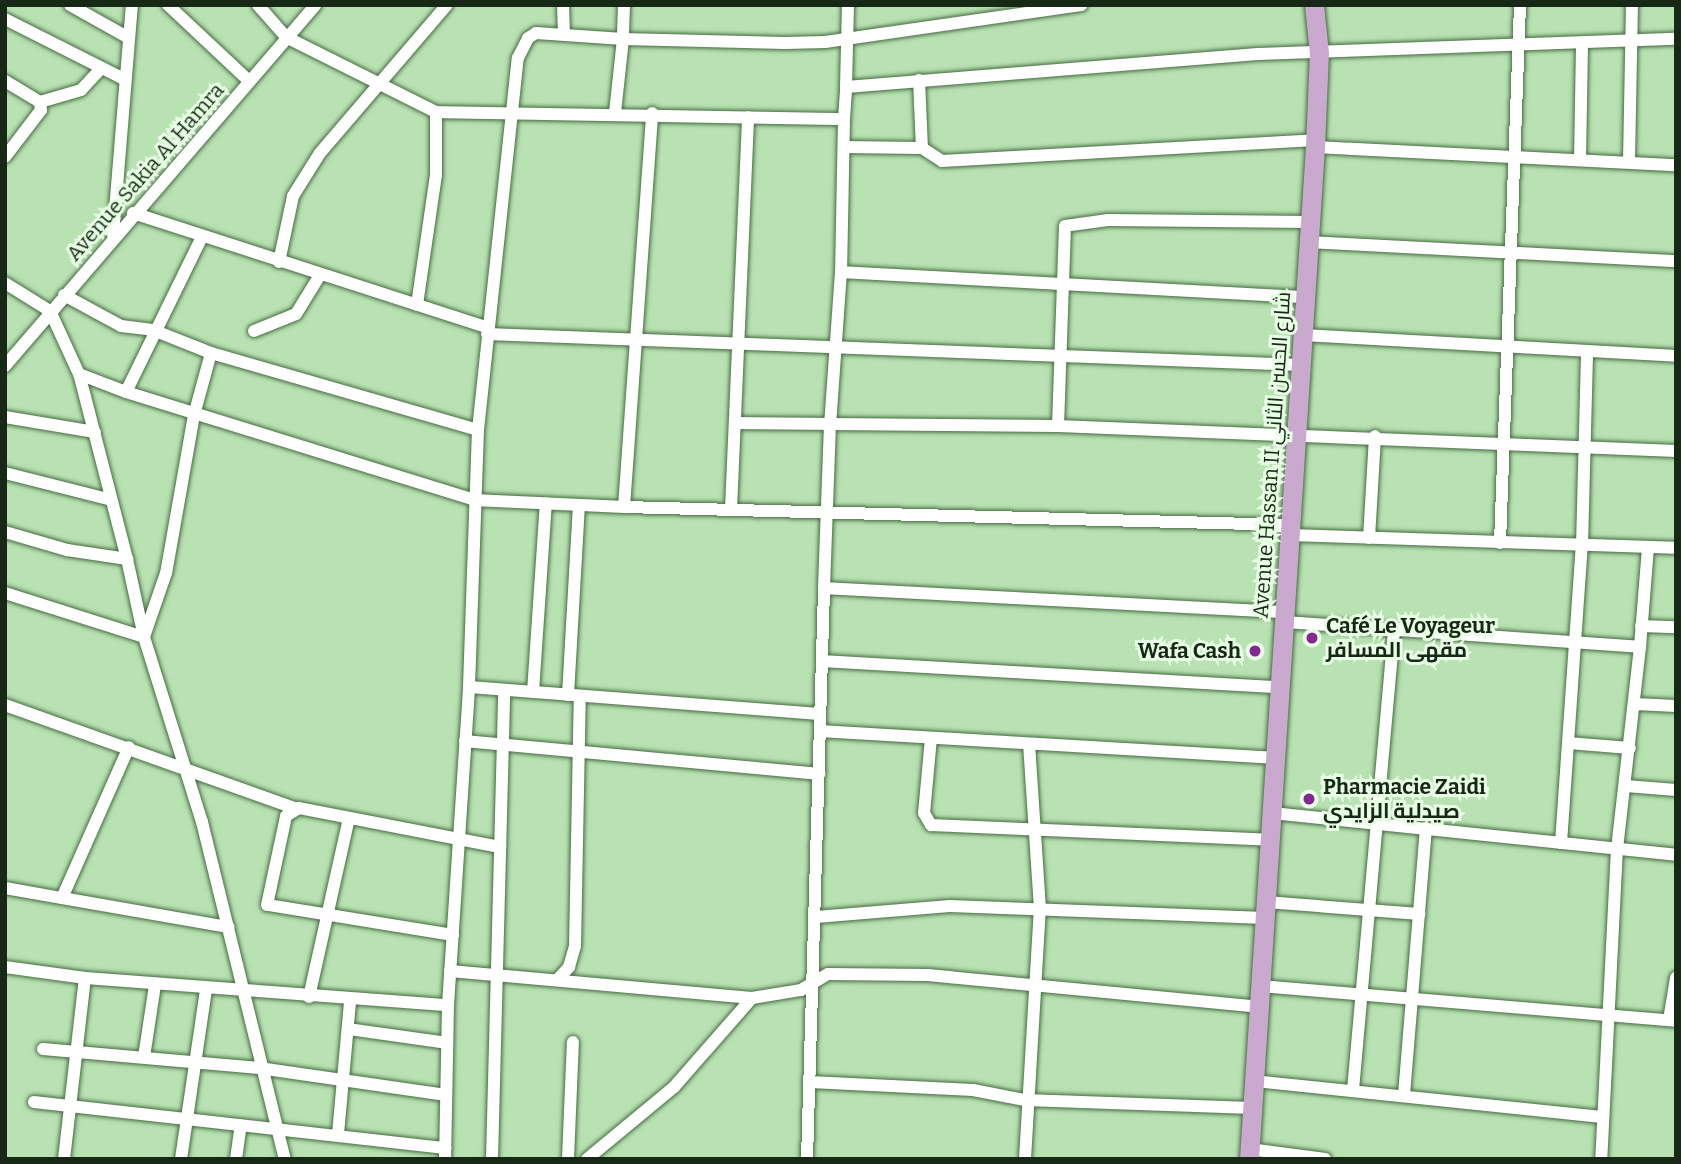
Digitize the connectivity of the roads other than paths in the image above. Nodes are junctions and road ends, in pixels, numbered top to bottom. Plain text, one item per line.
1 (70, 5) edge
2 (132, 5) edge
3 (168, 5) edge
4 (258, 5) edge
5 (315, 5) edge
6 (447, 5) edge
7 (563, 5) edge
8 (624, 5) edge
9 (848, 5) edge
10 (1082, 5) edge
11 (1314, 5) edge
12 (1520, 5) edge
13 (1632, 5) edge
14 (5, 19) edge
15 (564, 33) junction
16 (127, 37) junction
17 (286, 37) junction
18 (849, 38) junction
19 (624, 39) junction
20 (1676, 39) edge
21 (1634, 43) junction
22 (1582, 44) junction
23 (1519, 46) junction
24 (1319, 53) junction
25 (99, 71) junction
26 (124, 79) junction
27 (919, 80) junction
28 (5, 81) edge
29 (249, 81) junction
30 (846, 87) junction
31 (380, 88) junction
32 (40, 102) junction
33 (436, 112) junction
34 (512, 112) junction
35 (615, 113) junction
36 (652, 113) junction
37 (748, 117) junction
38 (844, 118) junction
39 (1315, 143) junction
40 (844, 147) junction
41 (922, 148) junction
42 (5, 157) edge
43 (1515, 158) junction
44 (1580, 160) junction
45 (1629, 161) junction
46 (1676, 166) edge
47 (133, 213) junction
48 (1310, 222) junction
49 (113, 235) junction
50 (202, 237) junction
51 (1308, 242) junction
52 (1512, 254) junction
53 (1676, 261) edge
54 (279, 262) junction
55 (842, 272) junction
56 (320, 275) junction
57 (5, 283) edge
58 (1063, 285) junction
59 (64, 295) junction
60 (1305, 297) junction
61 (417, 305) junction
62 (50, 311) junction
63 (153, 330) junction
64 (487, 330) junction
65 (254, 331) dead end
66 (1303, 335) junction
67 (638, 339) junction
68 (738, 343) junction
69 (1509, 347) junction
70 (837, 348) junction
71 (211, 353) junction
72 (1587, 353) junction
73 (1060, 354) junction
74 (1676, 356) edge
75 (7, 359) edge
76 (1301, 365) junction
77 (79, 374) junction
78 (126, 392) junction
79 (194, 415) junction
80 (5, 417) edge
81 (737, 423) junction
82 (830, 424) junction
83 (1058, 426) junction
84 (478, 430) junction
85 (95, 432) junction
86 (1296, 433) junction
87 (1375, 436) junction
88 (1504, 441) junction
89 (1583, 447) junction
90 (1676, 450) edge
91 (5, 473) edge
92 (108, 499) junction
93 (474, 500) junction
94 (546, 503) junction
95 (579, 505) junction
96 (624, 507) junction
97 (732, 509) junction
98 (828, 510) junction
99 (1290, 530) junction
100 (5, 532) edge
101 (1369, 538) junction
102 (1500, 543) junction
103 (1582, 546) junction
104 (1648, 548) junction
105 (1676, 548) edge
106 (127, 559) junction
107 (824, 588) junction
108 (5, 593) edge
109 (1284, 617) junction
110 (1642, 626) junction
111 (1676, 627) edge
112 (1395, 629) junction
113 (144, 637) junction
114 (1576, 644) junction
115 (1640, 647) junction
116 (822, 661) junction
117 (469, 687) junction
118 (1280, 687) junction
119 (504, 690) junction
120 (533, 692) junction
121 (574, 695) junction
122 (1635, 704) junction
123 (1676, 706) edge
124 (7, 710) edge
125 (820, 714) junction
126 (821, 732) junction
127 (930, 738) junction
128 (465, 741) junction
129 (503, 742) junction
130 (1568, 743) junction
131 (1029, 744) junction
132 (128, 747) junction
133 (1630, 748) junction
134 (577, 750) junction
135 (1275, 758) junction
136 (187, 772) junction
137 (819, 774) junction
138 (1626, 786) junction
139 (1676, 790) edge
140 (294, 808) junction
141 (1272, 813) junction
142 (349, 818) junction
143 (1376, 823) junction
144 (1426, 828) junction
145 (1035, 830) junction
146 (459, 839) junction
147 (1270, 840) junction
148 (1561, 843) junction
149 (500, 847) junction
150 (1617, 848) junction
151 (1676, 855) edge
152 (5, 888) edge
153 (62, 898) junction
154 (1040, 909) junction
155 (1367, 909) junction
156 (1265, 910) junction
157 (1420, 914) junction
158 (327, 915) junction
159 (816, 917) junction
160 (228, 927) junction
161 (453, 935) junction
162 (5, 967) edge
163 (450, 971) junction
164 (496, 975) junction
165 (85, 978) junction
166 (1676, 978) edge
167 (557, 980) junction
168 (813, 981) junction
169 (1039, 983) junction
170 (155, 985) junction
171 (1260, 986) junction
172 (206, 989) junction
173 (1360, 991) junction
174 (244, 992) junction
175 (1413, 995) junction
176 (309, 997) junction
177 (752, 998) junction
178 (350, 1000) junction
179 (448, 1005) junction
180 (1258, 1007) junction
181 (1610, 1014) junction
182 (1673, 1021) edge
183 (348, 1029) junction
184 (573, 1042) dead end
185 (447, 1044) junction
186 (43, 1049) dead end
187 (76, 1051) junction
188 (144, 1057) junction
189 (196, 1062) junction
190 (259, 1068) junction
191 (343, 1079) junction
192 (1254, 1081) junction
193 (810, 1082) junction
194 (1353, 1090) junction
195 (1404, 1094) junction
196 (446, 1095) junction
197 (1025, 1100) junction
198 (34, 1102) dead end
199 (68, 1108) junction
200 (1252, 1108) junction
201 (1603, 1117) junction
202 (187, 1119) junction
203 (241, 1125) junction
204 (276, 1128) junction
205 (338, 1134) junction
206 (445, 1154) edge
207 (1249, 1154) edge
208 (64, 1159) edge
209 (181, 1159) edge
210 (236, 1159) edge
211 (285, 1159) edge
212 (492, 1159) edge
213 (568, 1159) edge
214 (587, 1159) edge
215 (807, 1159) edge
216 (1025, 1159) edge
217 (1325, 1159) edge
218 (1601, 1159) edge

1 - 16 street
2 - 16 street
3 - 29 street
4 - 17 street
5 - 17 street, Avenue Sakia Al Hamra
6 - 31 street
7 - 15 street
8 - 19 street
9 - 18 street
10 - 18 street
11 - 24 main road, Avenue Hassan II شارع الحسن الثاني
12 - 23 street
13 - 21 street
14 - 25 street
15 - 19 street
15 - 34 street
16 - 26 street
17 - 29 street, Avenue Sakia Al Hamra
17 - 31 street
18 - 19 street
18 - 30 street
19 - 35 street
20 - 21 street
21 - 22 street
21 - 45 street
22 - 23 street
22 - 44 street
23 - 24 street
23 - 43 street
24 - 27 street
24 - 39 main road, Avenue Hassan II شارع الحسن الثاني
25 - 26 street
25 - 32 street
26 - 49 street
27 - 30 street
27 - 41 street
28 - 32 street
29 - 47 street, Avenue Sakia Al Hamra
30 - 38 street
31 - 33 street
31 - 54 street
32 - 42 street
33 - 34 street
33 - 61 street
34 - 35 street
34 - 64 street
35 - 36 street
36 - 37 street
36 - 67 street
37 - 38 street
37 - 68 street
38 - 40 street
39 - 41 street
39 - 43 street
39 - 48 main road, Avenue Hassan II شارع الحسن الثاني
40 - 41 street
40 - 55 street
43 - 44 street
43 - 52 street
44 - 45 street
45 - 46 street
47 - 49 street, Avenue Sakia Al Hamra
47 - 50 street
48 - 51 main road, Avenue Hassan II شارع الحسن الثاني
48 - 58 street
49 - 59 street, Avenue Sakia Al Hamra
50 - 54 street
50 - 63 street
51 - 52 street
51 - 60 main road, Avenue Hassan II شارع الحسن الثاني
52 - 53 street
52 - 69 street
54 - 56 street
55 - 58 street
55 - 70 street
56 - 61 street
56 - 65 street
57 - 62 street
58 - 60 street
58 - 73 street
59 - 62 street, Avenue Sakia Al Hamra
59 - 63 street
60 - 66 main road, Avenue Hassan II شارع الحسن الثاني
61 - 64 street
62 - 75 street, Avenue Sakia Al Hamra
62 - 77 street
63 - 71 street
63 - 78 street
64 - 67 street
64 - 84 street
66 - 69 street
66 - 76 main road, Avenue Hassan II شارع الحسن الثاني
67 - 68 street
67 - 96 street
68 - 70 street
68 - 81 street
69 - 72 street
69 - 88 street
70 - 73 street
70 - 82 street
71 - 79 street
71 - 84 street
72 - 74 street
72 - 89 street
73 - 76 street
73 - 83 street
76 - 86 main road, Avenue Hassan II شارع الحسن الثاني
77 - 78 street
77 - 85 street
78 - 79 street
79 - 93 street
79 - 113 street
80 - 85 street
81 - 82 street
81 - 97 street
82 - 83 street
82 - 98 street
83 - 86 street
84 - 93 street
85 - 92 street
86 - 87 street
86 - 99 main road, Avenue Hassan II شارع الحسن الثاني
87 - 88 street
87 - 101 street
88 - 89 street
88 - 102 street
89 - 90 street
89 - 103 street
91 - 92 street
92 - 106 street
93 - 94 street
93 - 117 street
94 - 95 street
94 - 120 street
95 - 96 street
95 - 121 street
96 - 97 street
97 - 98 street
98 - 99 street
98 - 107 street
99 - 101 street
99 - 109 main road, Avenue Hassan II شارع الحسن الثاني
100 - 106 street
101 - 102 street
102 - 103 street
103 - 104 street
103 - 114 street
104 - 105 street
104 - 110 street
106 - 113 street
107 - 109 street
107 - 116 street
108 - 113 street
109 - 112 street
109 - 118 main road, Avenue Hassan II شارع الحسن الثاني
110 - 111 street
110 - 115 street
112 - 114 street
112 - 143 street
113 - 136 street
114 - 115 street
114 - 130 street
115 - 122 street
116 - 118 street
116 - 125 street
117 - 119 street
117 - 128 street
118 - 135 main road, Avenue Hassan II شارع الحسن الثاني
119 - 120 street
119 - 129 street
120 - 121 street
121 - 125 street
121 - 134 street
122 - 123 street
122 - 133 street
124 - 132 street
125 - 126 street
126 - 127 street
126 - 137 street
127 - 131 street
127 - 145 street
128 - 129 street
128 - 146 street
129 - 134 street
129 - 149 street
130 - 133 street
130 - 148 street
131 - 135 street
131 - 145 street
132 - 136 street
132 - 153 street
133 - 138 street
134 - 137 street
134 - 167 street
135 - 141 main road, Avenue Hassan II شارع الحسن الثاني
136 - 140 street
136 - 160 street
137 - 159 street
138 - 139 street
138 - 150 street
140 - 142 street
140 - 158 street
141 - 143 street
141 - 147 main road, Avenue Hassan II شارع الحسن الثاني
142 - 146 street
142 - 158 street
143 - 144 street
143 - 155 street
144 - 148 street
144 - 157 street
145 - 147 street
145 - 154 street
146 - 149 street
146 - 161 street
147 - 156 main road, Avenue Hassan II شارع الحسن الثاني
148 - 150 street
149 - 164 street
150 - 151 street
150 - 181 street
152 - 153 street
153 - 160 street
154 - 156 street
154 - 159 street
154 - 169 street
155 - 156 street
155 - 157 street
155 - 173 street
156 - 171 main road, Avenue Hassan II شارع الحسن الثاني
157 - 175 street
158 - 161 street
158 - 176 street
159 - 168 street
160 - 174 street
161 - 163 street
162 - 165 street
163 - 164 street
163 - 179 street
164 - 167 street
164 - 212 street
165 - 170 street
165 - 187 street
166 - 182 street
167 - 177 street
168 - 169 street
168 - 177 street
168 - 193 street
169 - 180 street
169 - 197 street
170 - 172 street
170 - 188 street
171 - 173 street
171 - 180 main road, Avenue Hassan II شارع الحسن الثاني
172 - 174 street
172 - 189 street
173 - 175 street
173 - 194 street
174 - 176 street
174 - 190 street
175 - 181 street
175 - 195 street
176 - 178 street
177 - 214 street
178 - 179 street
178 - 183 street
179 - 185 street
180 - 192 main road, Avenue Hassan II شارع الحسن الثاني
181 - 182 street
181 - 201 street
183 - 185 street
183 - 191 street
184 - 213 street
185 - 196 street
186 - 187 street
187 - 188 street
187 - 199 street
188 - 189 street
189 - 190 street
189 - 202 street
190 - 191 street
190 - 204 street
191 - 196 street
191 - 205 street
192 - 194 street
192 - 200 main road, Avenue Hassan II شارع الحسن الثاني
193 - 197 street
193 - 215 street
194 - 195 street
195 - 201 street
196 - 206 street
197 - 200 street
197 - 216 street
198 - 199 street
199 - 202 street
199 - 208 street
200 - 207 main road, Avenue Hassan II شارع الحسن الثاني
201 - 218 street
202 - 203 street
202 - 209 street
203 - 204 street
203 - 210 street
204 - 205 street
204 - 211 street
205 - 206 street
207 - 217 street

